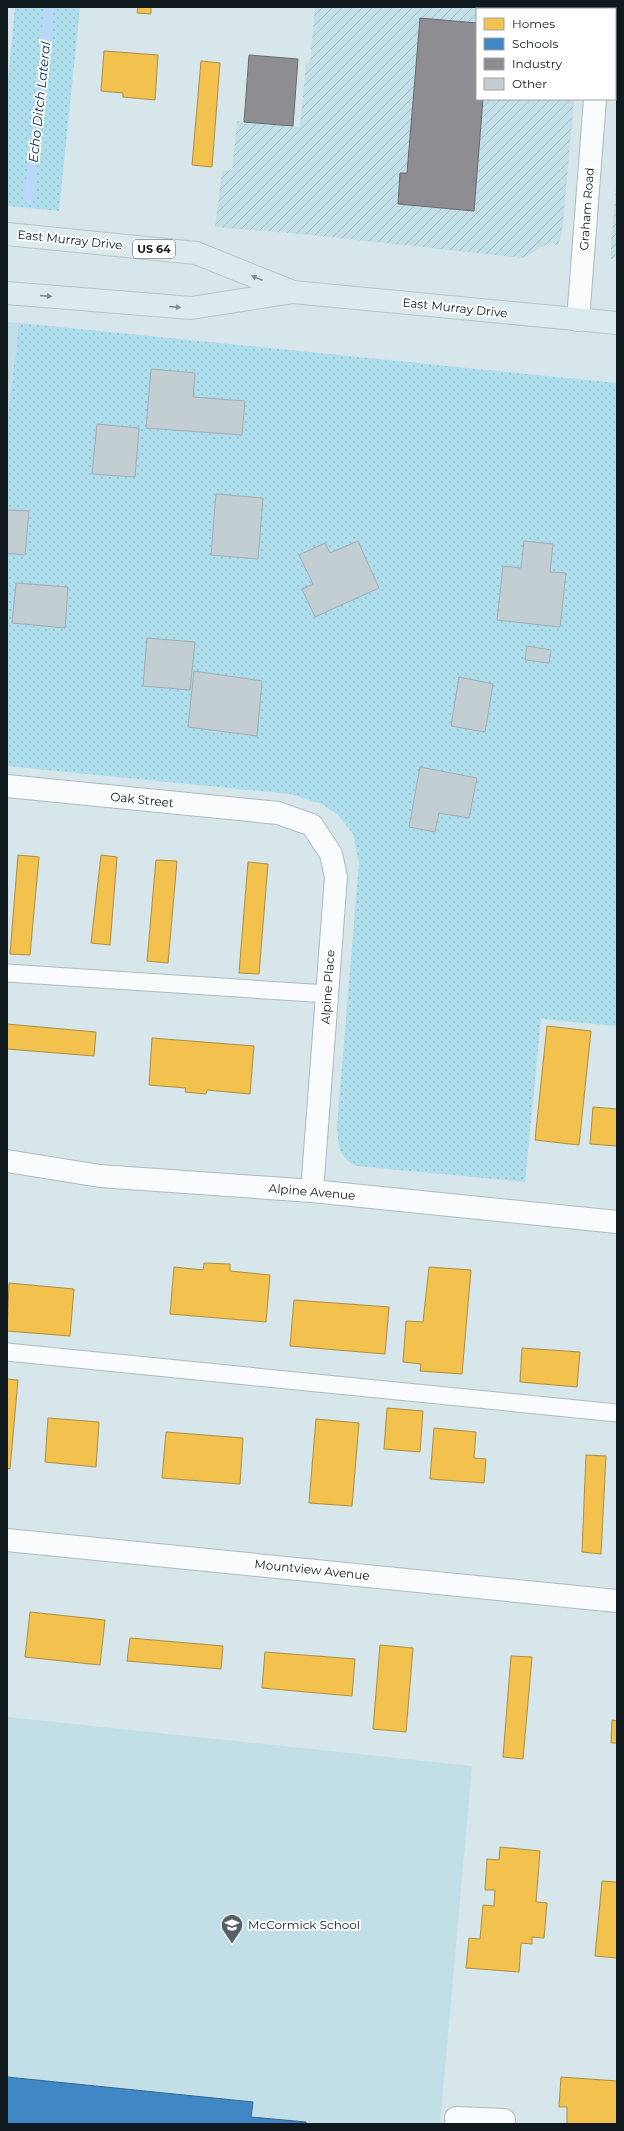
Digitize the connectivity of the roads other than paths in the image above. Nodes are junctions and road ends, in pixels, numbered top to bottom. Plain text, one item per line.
1 (595, 100) edge
2 (7, 234) edge
3 (293, 292) junction
4 (7, 293) edge
5 (578, 320) junction
6 (617, 323) edge
7 (7, 786) edge
8 (278, 814) joint
9 (7, 973) edge
10 (328, 994) junction
11 (7, 1161) edge
12 (312, 1191) junction
13 (617, 1222) edge
14 (7, 1352) edge
15 (617, 1413) edge
16 (7, 1540) edge
17 (617, 1601) edge
18 (504, 2120) dead end
19 (456, 2121) edge

1 - 5 street, Graham Road
3 -> 2 highway, East Murray Drive / US 64
4 -> 3 highway, East Murray Drive / US 64
3 - 5 highway, East Murray Drive / US 64
5 - 6 highway, East Murray Drive / US 64
7 - 8 street, Oak Street
8 - 10 street, Alpine Place
9 - 10 lane
10 - 12 street, Alpine Place
11 - 12 street, Alpine Avenue
12 - 13 street, Alpine Avenue
14 - 15 lane
16 - 17 street, Mountview Avenue
18 - 19 street

